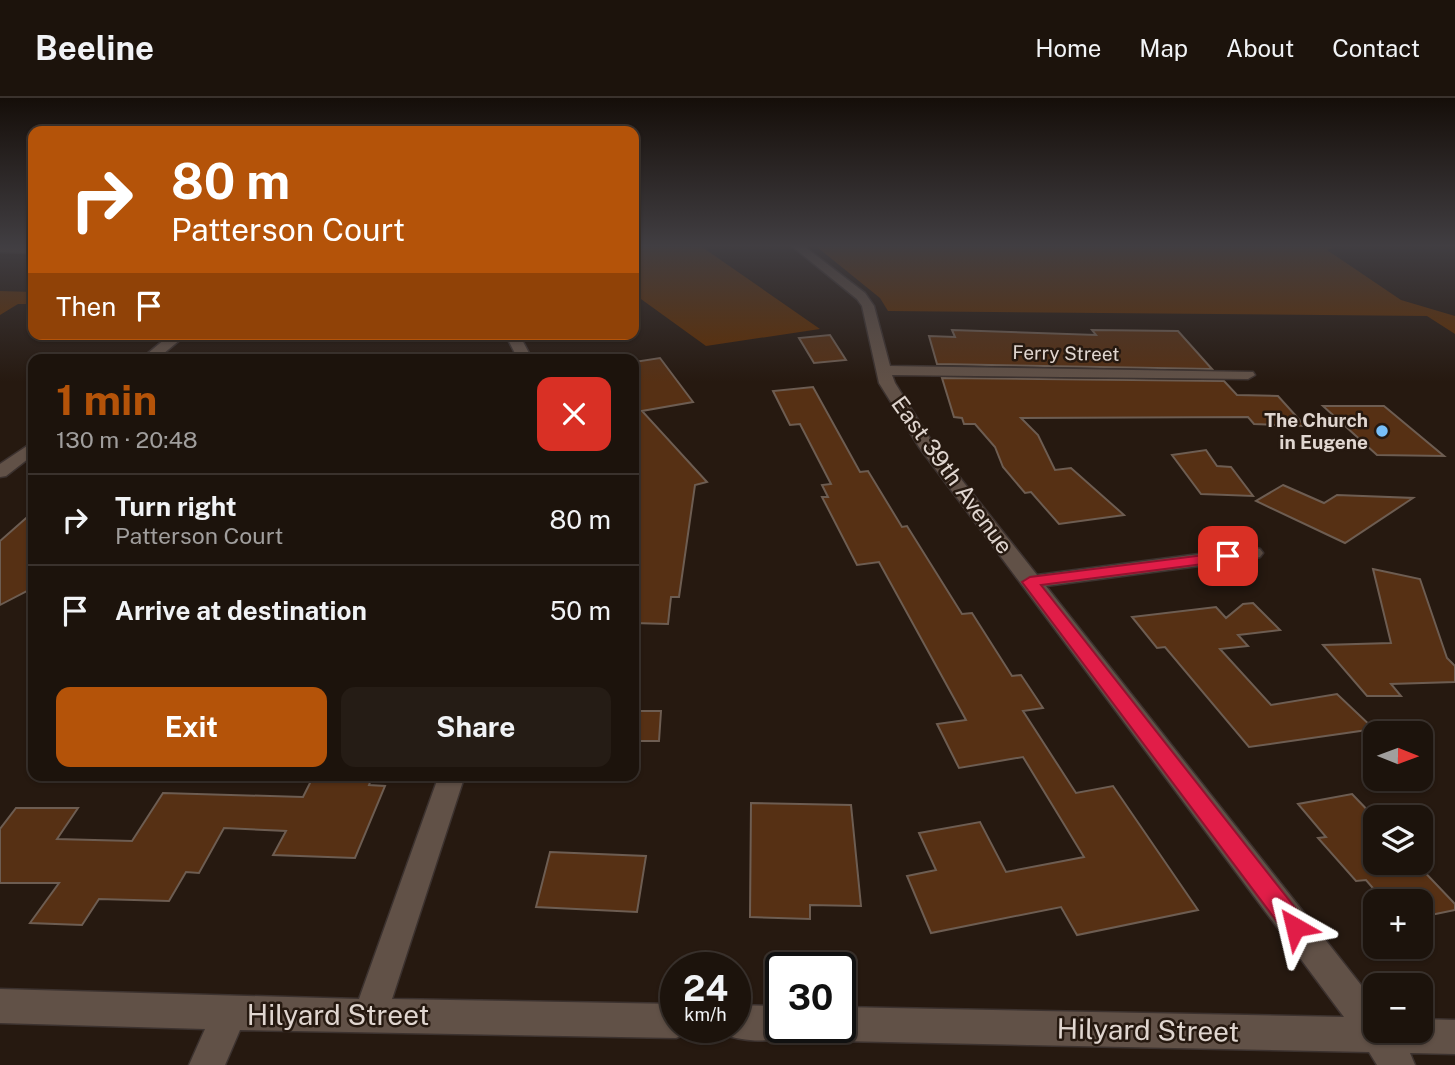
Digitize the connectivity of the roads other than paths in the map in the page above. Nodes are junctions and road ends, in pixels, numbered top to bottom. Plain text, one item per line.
1 (855, 292) edge
2 (172, 340) edge
3 (154, 354) edge
4 (883, 370) junction
5 (1248, 375) dead end
6 (28, 451) edge
7 (0, 472) edge
8 (1253, 553) dead end
9 (1030, 582) junction
10 (450, 781) edge
11 (0, 1006) edge
12 (229, 1015) junction
13 (370, 1015) junction
14 (1363, 1015) edge
15 (660, 1021) edge
16 (856, 1024) edge
17 (1363, 1035) edge
18 (1433, 1036) edge
19 (1455, 1037) edge
20 (1383, 1043) edge
21 (207, 1065) edge
22 (1396, 1065) edge

1 - 4 street, East 39th Avenue
2 - 3 street
4 - 5 street, Ferry Street
4 - 9 street, East 39th Avenue
6 - 7 street
8 - 9 street
9 - 14 street, East 39th Avenue
10 - 13 street
11 - 12 street, Hilyard Street
12 - 13 street, Hilyard Street
12 - 21 street
13 - 15 street, Hilyard Street
16 - 17 street, Hilyard Street
18 - 19 street, Hilyard Street
20 - 22 street, East 39th Avenue

